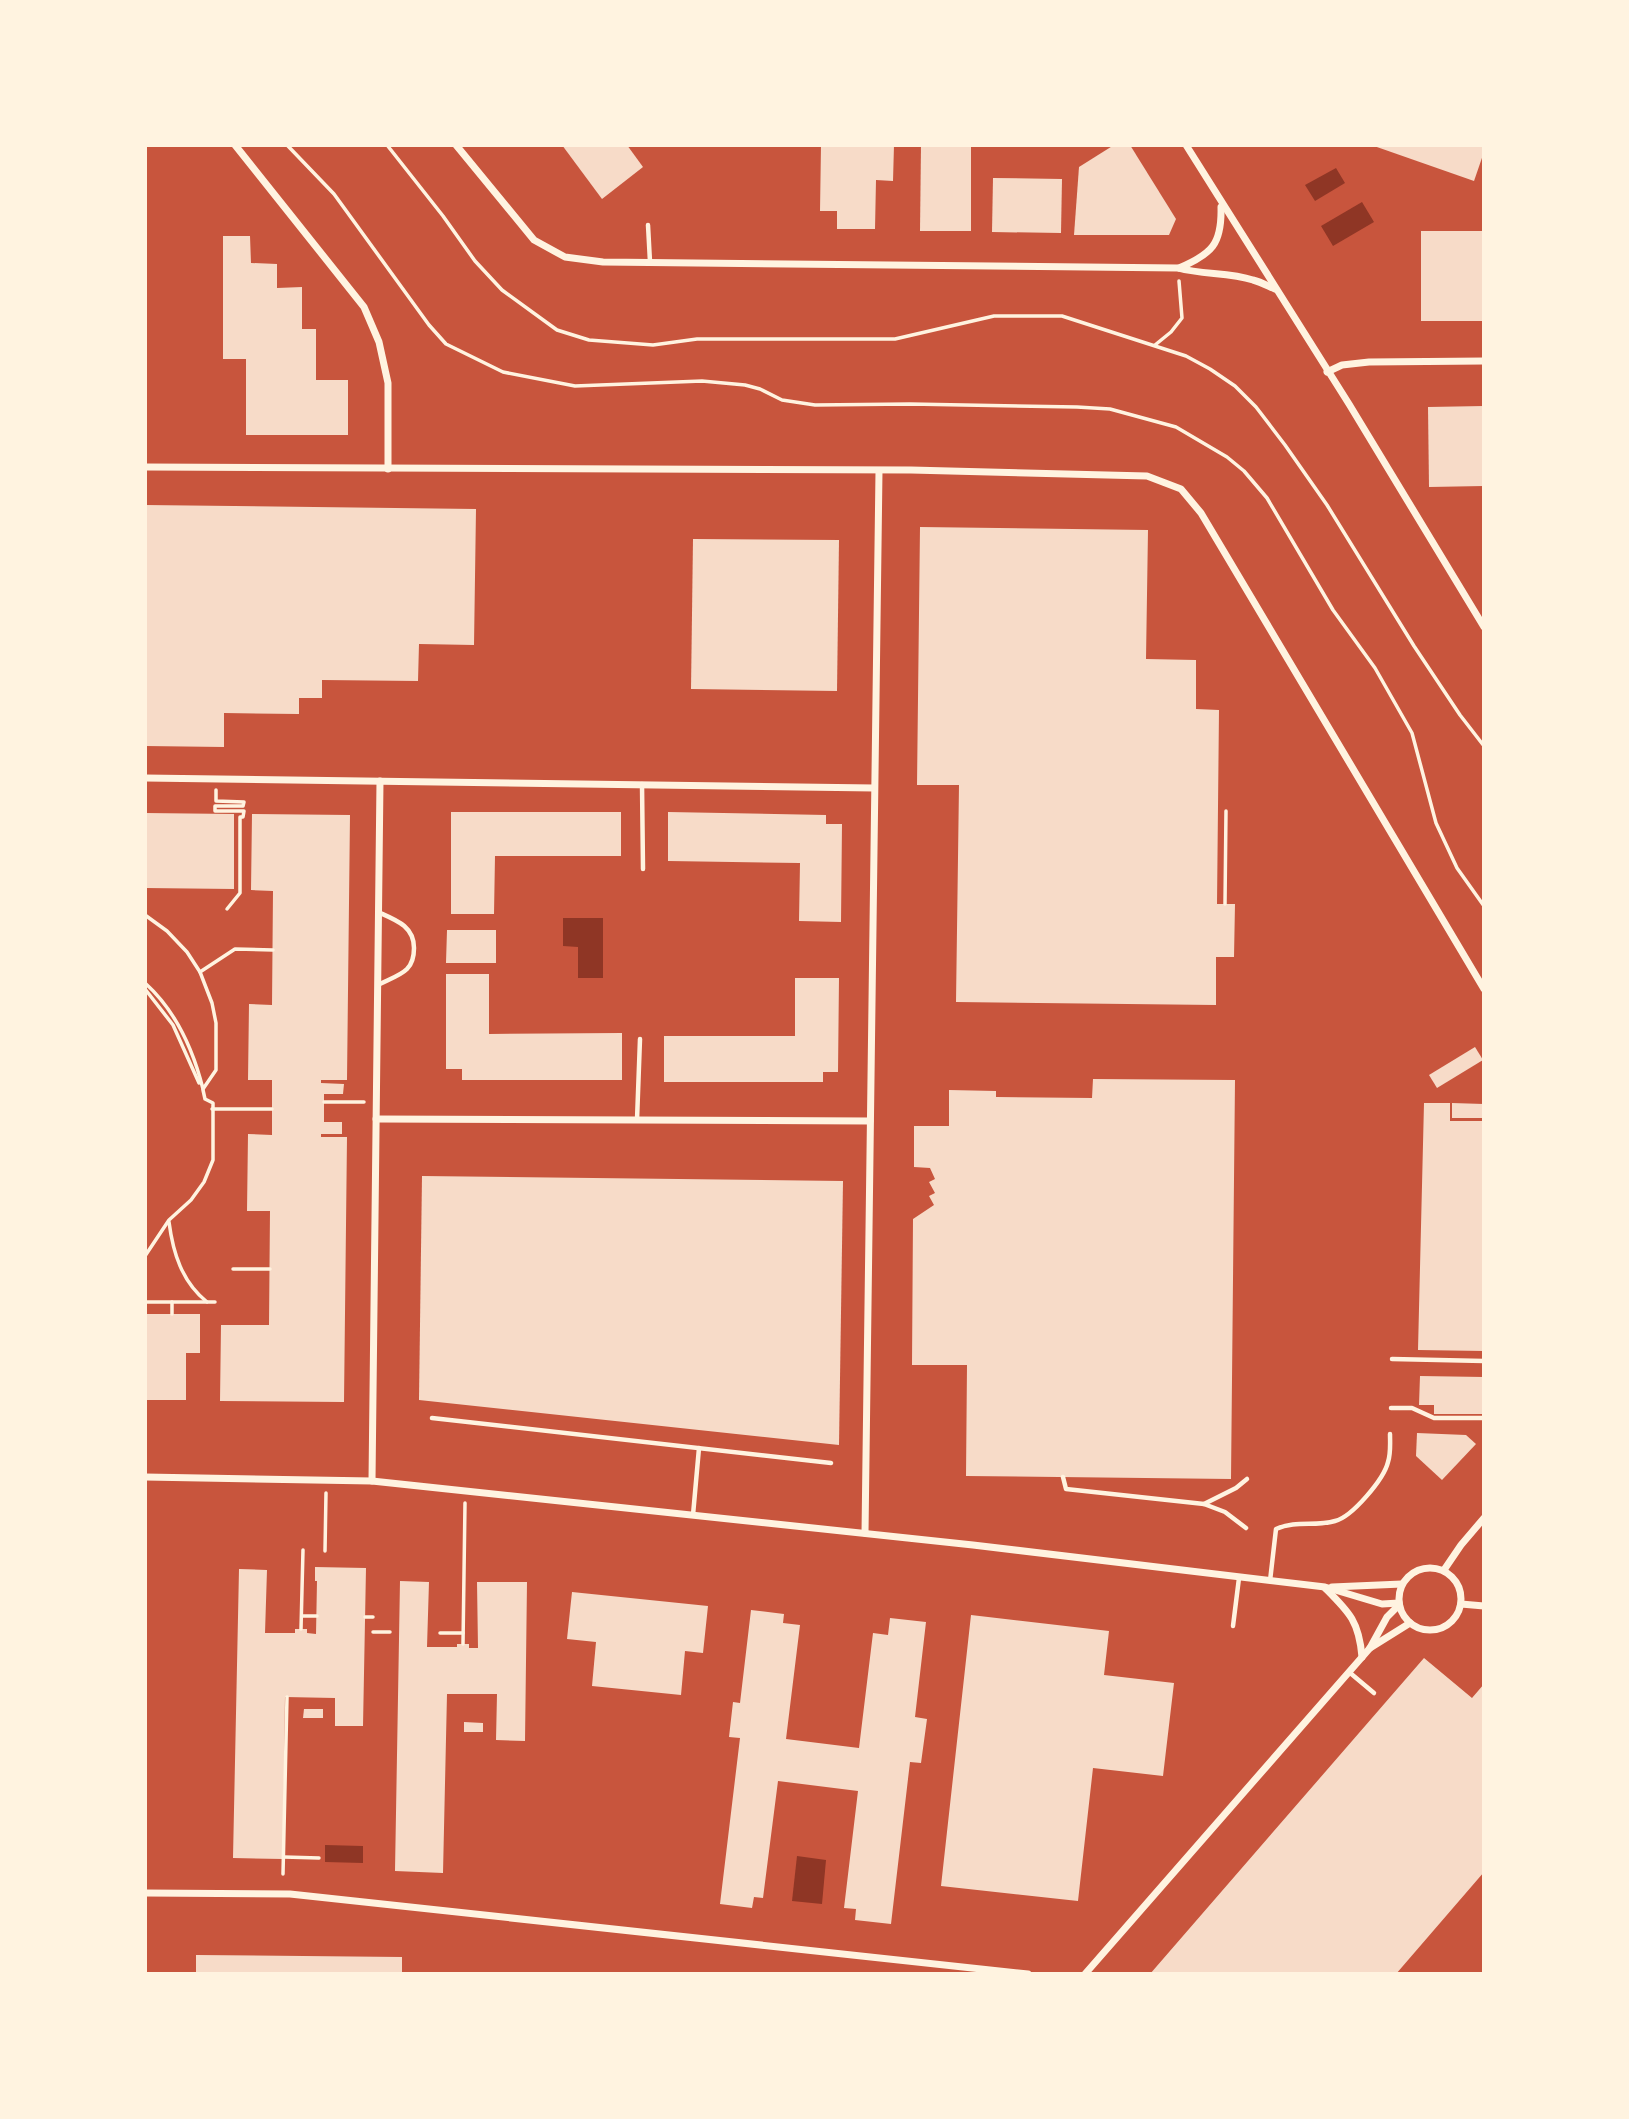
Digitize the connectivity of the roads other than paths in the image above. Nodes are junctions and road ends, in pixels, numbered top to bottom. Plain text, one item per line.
1 (234, 145) edge
2 (456, 145) edge
3 (1185, 145) edge
4 (1221, 205) junction
5 (648, 225) dead end
6 (650, 262) junction
7 (1178, 268) junction
8 (1275, 289) junction
9 (1484, 361) edge
10 (1327, 372) junction
11 (145, 467) edge
12 (388, 470) junction
13 (879, 471) junction
14 (1484, 628) edge
15 (145, 778) edge
16 (380, 781) junction
17 (642, 783) junction
18 (874, 788) junction
19 (643, 869) dead end
20 (378, 912) junction
21 (377, 985) junction
22 (1484, 989) edge
23 (640, 1039) dead end
24 (376, 1119) junction
25 (637, 1120) junction
26 (870, 1121) junction
27 (1392, 1359) dead end
28 (1484, 1361) edge
29 (1391, 1408) dead end
30 (432, 1418) dead end
31 (1484, 1418) edge
32 (1390, 1434) dead end
33 (699, 1448) junction
34 (831, 1463) dead end
35 (145, 1477) edge
36 (1063, 1477) dead end
37 (1247, 1479) dead end
38 (372, 1482) junction
39 (1204, 1504) junction
40 (692, 1516) junction
41 (1484, 1518) edge
42 (1246, 1528) dead end
43 (864, 1533) junction
44 (1444, 1570) junction
45 (1238, 1578) junction
46 (1270, 1582) junction
47 (1402, 1584) junction
48 (1325, 1587) junction
49 (1399, 1604) junction
50 (1461, 1604) junction
51 (1484, 1606) edge
52 (1410, 1623) junction
53 (1233, 1626) dead end
54 (1370, 1648) junction
55 (1362, 1657) junction
56 (1349, 1672) junction
57 (1374, 1693) dead end
58 (145, 1893) edge
59 (1028, 1974) edge
60 (1085, 1974) edge

1 - 12 street
2 - 6 street
3 - 4 street
4 - 7 street
4 - 8 street
5 - 6 lane
6 - 7 street
7 - 8 street
8 - 10 street
9 - 10 street
10 - 14 street
11 - 12 street
12 - 13 street
13 - 18 street
13 - 22 street
15 - 16 street
16 - 17 street
16 - 20 street
17 - 18 street
17 - 19 lane
18 - 26 street
20 - 21 street
20 - 21 lane
21 - 24 street
23 - 25 lane
24 - 25 street
24 - 38 street
25 - 26 street
26 - 43 street
27 - 28 lane
29 - 31 lane
30 - 33 lane
32 - 46 lane
33 - 34 lane
33 - 40 lane
35 - 38 street
36 - 39 lane
37 - 39 lane
38 - 40 street
39 - 42 lane
40 - 43 street
41 - 44 street
43 - 45 street
44 - 47 street
44 - 50 street
45 - 46 street
45 - 53 lane
46 - 48 street
47 - 48 street
47 - 49 street
48 - 49 street
48 - 55 street
49 - 52 street
49 - 54 street
50 - 51 street
50 - 52 street
52 - 54 street
54 - 55 street
55 - 56 street
56 - 57 lane
56 - 60 street
58 - 59 street

